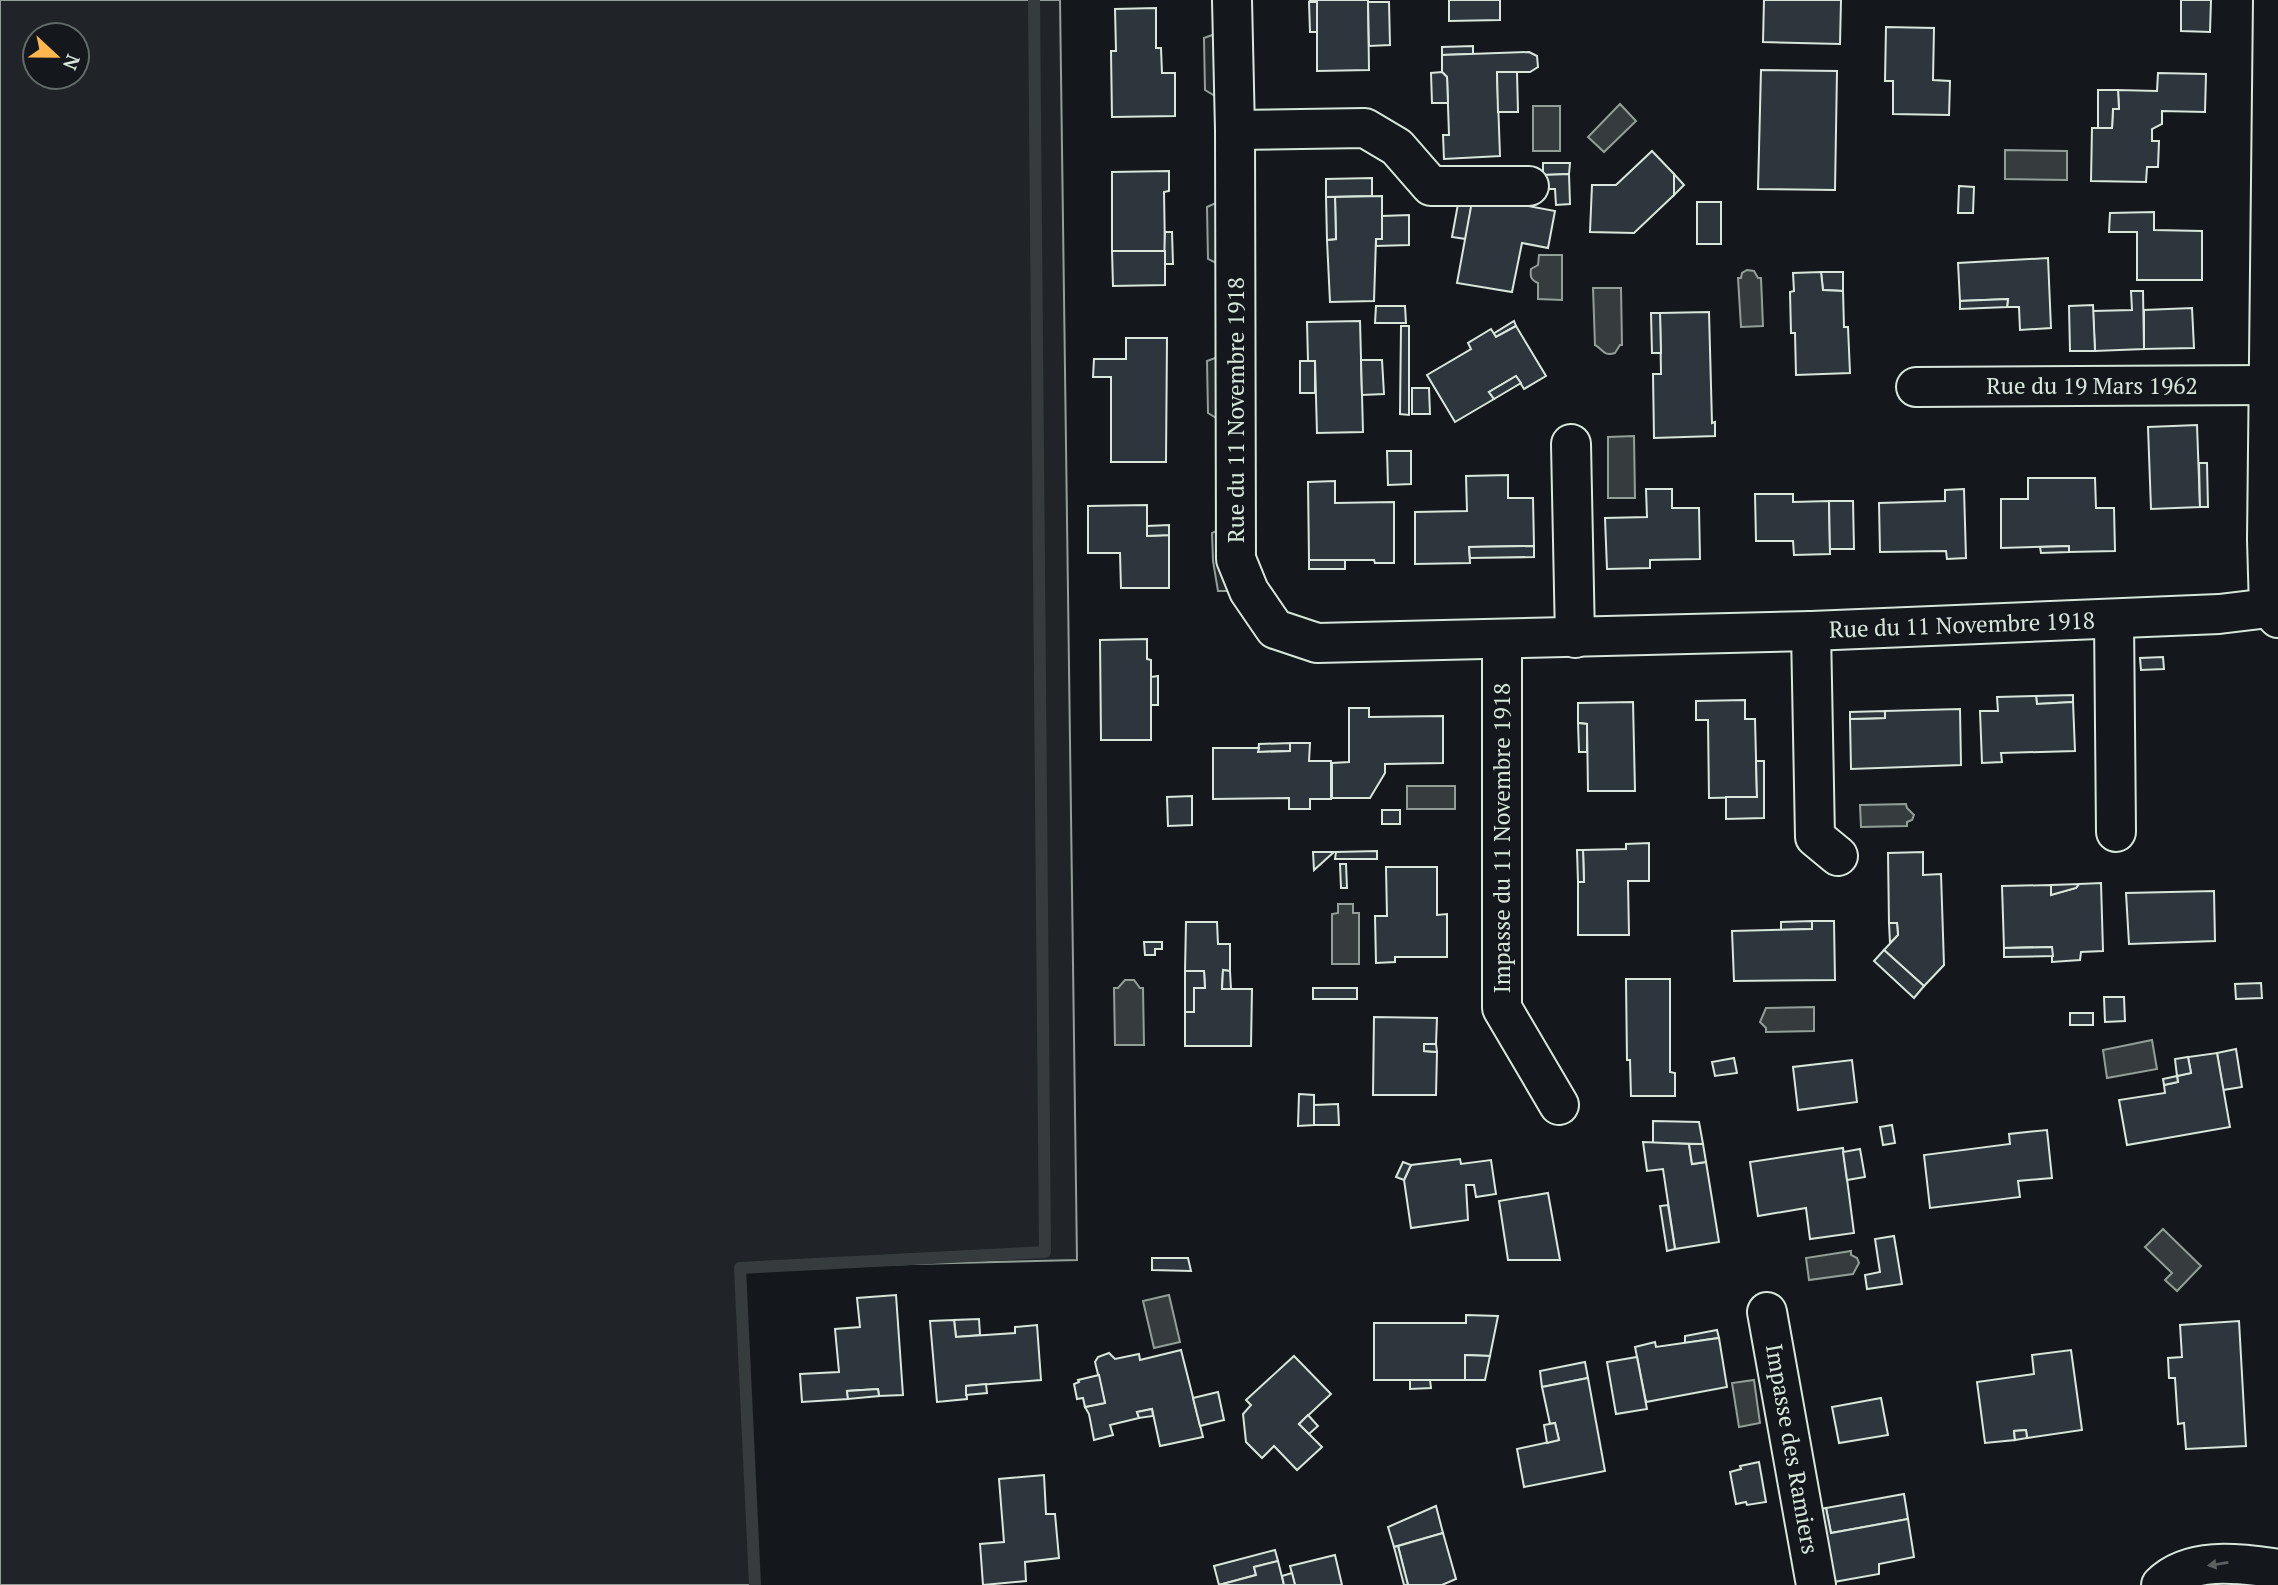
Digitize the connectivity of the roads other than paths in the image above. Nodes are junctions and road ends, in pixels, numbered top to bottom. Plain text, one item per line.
1 (1232, 0) edge
2 (2273, 0) edge
3 (1236, 130) junction
4 (1530, 186) dead end
5 (2268, 384) junction
6 (1916, 387) dead end
7 (1571, 444) dead end
8 (2274, 613) edge
9 (2114, 619) junction
10 (1811, 631) junction
11 (1575, 638) junction
12 (1502, 640) junction
13 (2116, 832) dead end
14 (1838, 856) dead end
15 (1559, 1105) dead end
16 (1767, 1312) dead end
17 (2278, 1571) edge
18 (1816, 1585) edge
19 (2161, 1585) edge

1 - 3 street, Rue du 11 Novembre 1918
2 - 5 street
3 - 4 street
3 - 12 street, Rue du 11 Novembre 1918
5 - 6 street, Rue du 19 Mars 1962
5 - 8 street
7 - 11 street
8 - 9 street, Rue du 11 Novembre 1918
9 - 10 street, Rue du 11 Novembre 1918
9 - 13 street, Rue du 11 Novembre 1918
10 - 11 street, Rue du 11 Novembre 1918
10 - 14 street, Rue du 11 Novembre 1918
11 - 12 street, Rue du 11 Novembre 1918
12 - 15 street, Impasse du 11 Novembre 1918
16 - 18 street, Impasse des Ramiers
17 -> 19 street

